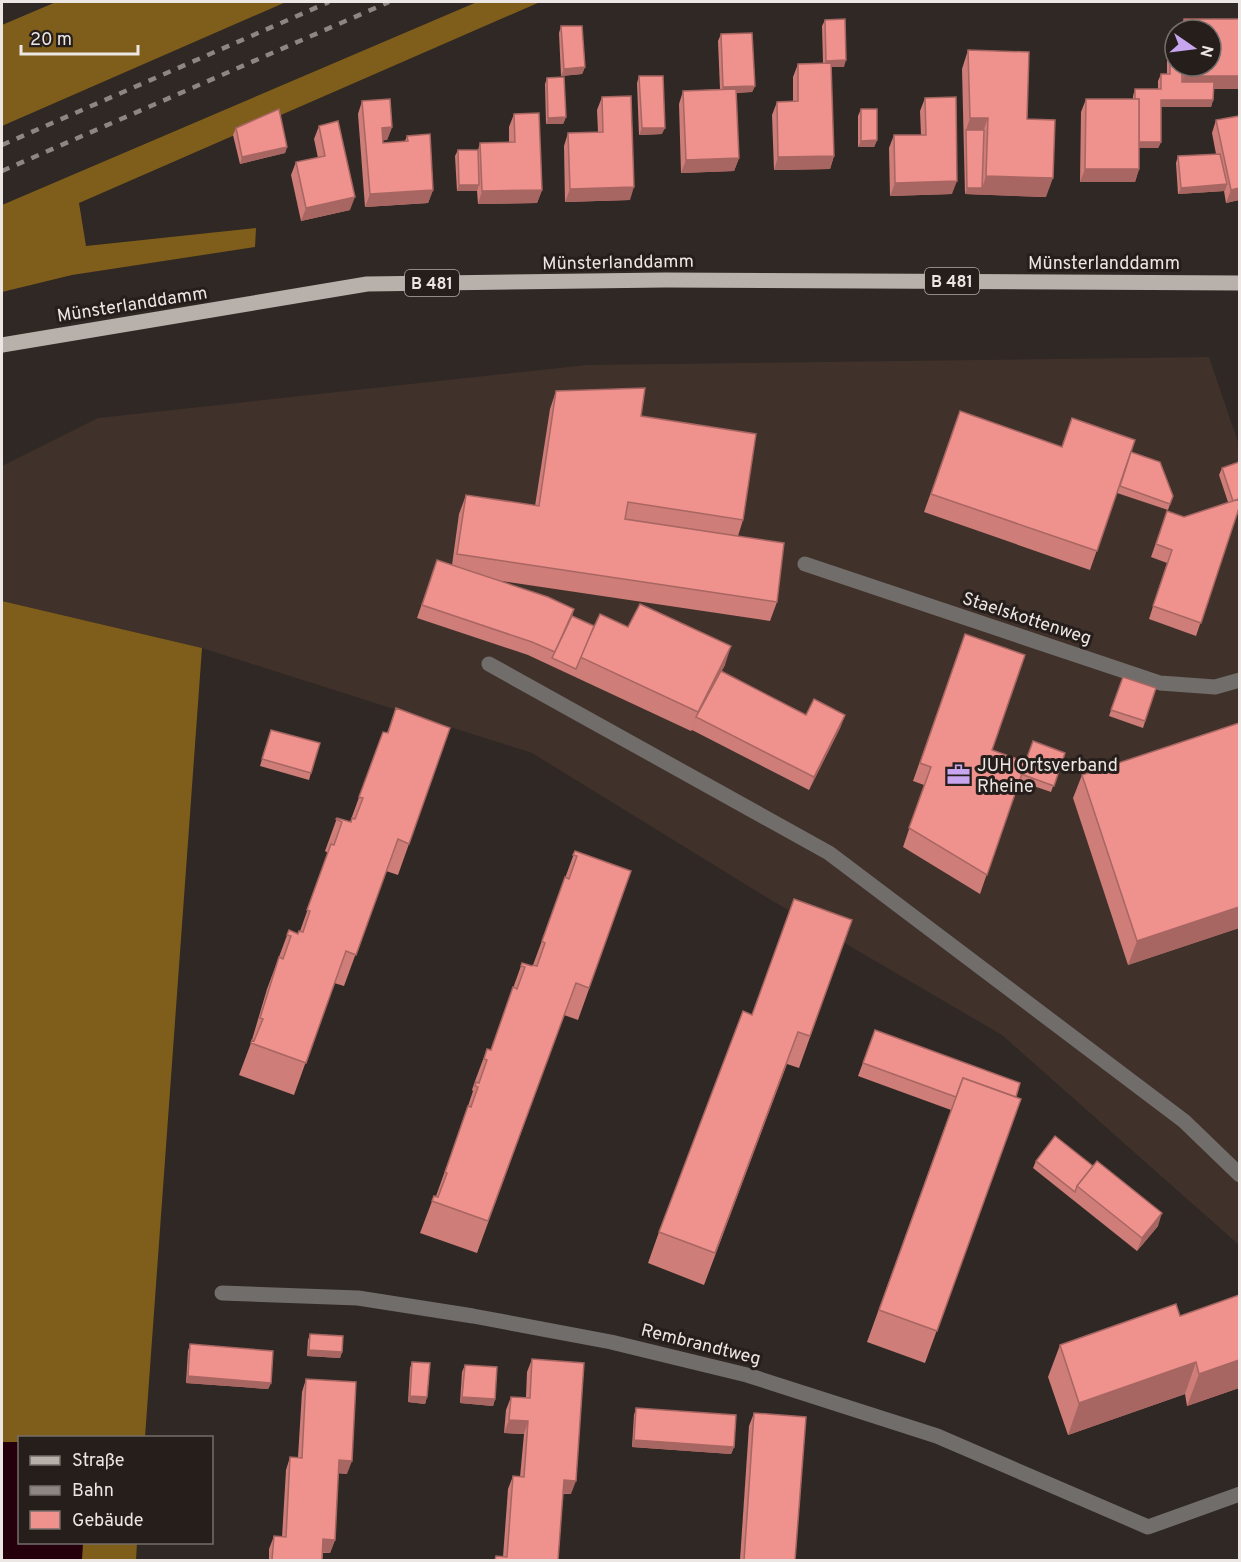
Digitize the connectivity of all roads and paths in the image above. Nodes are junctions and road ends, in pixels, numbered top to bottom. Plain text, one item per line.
1 (1239, 283) edge
2 (2, 345) edge
3 (805, 564) dead end
4 (489, 664) dead end
5 (1239, 680) edge
6 (1239, 1175) edge
7 (222, 1293) dead end
8 (1239, 1494) edge

1 - 2 main road, Münsterlanddamm / B 481
3 - 5 street, Staelskottenweg
4 - 6 street
7 - 8 street, Rembrandtweg

